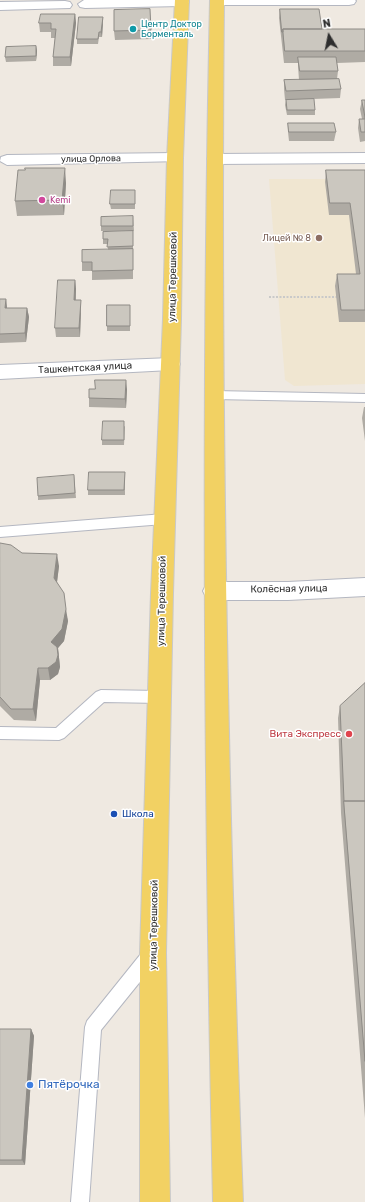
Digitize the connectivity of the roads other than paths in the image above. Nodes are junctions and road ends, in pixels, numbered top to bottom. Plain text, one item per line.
1 (182, 1) edge
2 (217, 1) edge
3 (348, 1) edge
4 (85, 4) dead end
5 (64, 5) dead end
6 (0, 6) edge
7 (175, 158) junction
8 (215, 158) junction
9 (365, 158) edge
10 (7, 160) dead end
11 (170, 364) junction
12 (0, 372) edge
13 (214, 395) junction
14 (365, 398) edge
15 (164, 519) junction
16 (0, 532) edge
17 (365, 587) edge
18 (214, 591) junction
19 (160, 698) junction
20 (0, 732) edge
21 (152, 953) junction
22 (80, 1202) edge
23 (155, 1202) edge
24 (228, 1202) edge

1 - 4 street
1 - 7 main road, улица Терешковой
2 - 3 street
2 - 8 main road
5 - 6 street
7 - 10 street, улица Орлова
7 - 11 main road, улица Терешковой
8 - 9 street
8 - 13 main road
11 - 12 street, Ташкентская улица
11 - 15 main road, улица Терешковой
13 - 14 lane
13 - 18 main road
15 - 16 lane
15 - 19 main road, улица Терешковой
17 - 18 street, Колёсная улица
18 - 24 main road
19 - 20 lane
19 - 21 main road, улица Терешковой
21 - 22 lane
21 - 23 main road, улица Терешковой

